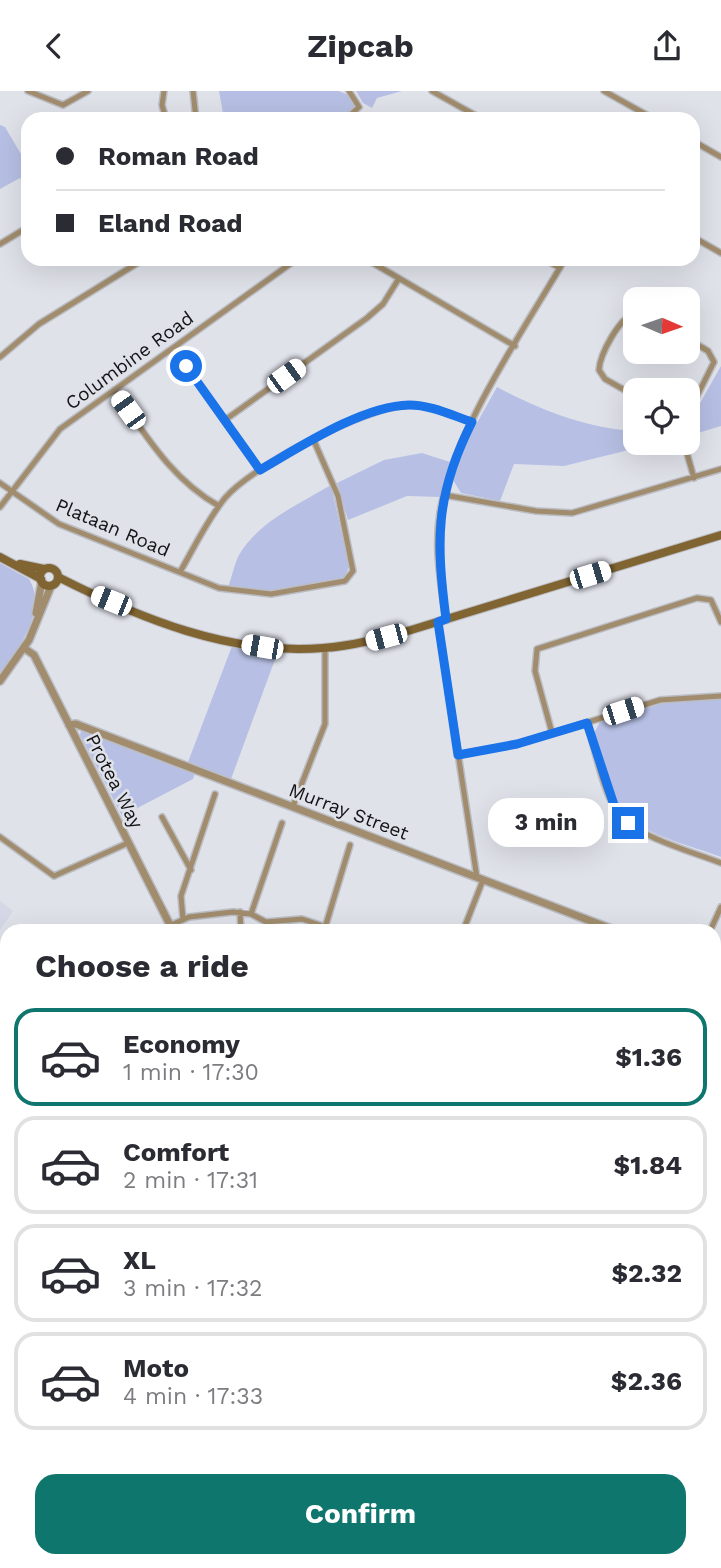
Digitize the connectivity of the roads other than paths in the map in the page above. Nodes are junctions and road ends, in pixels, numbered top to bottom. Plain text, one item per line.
1 (28, 91) edge
2 (88, 91) edge
3 (164, 91) edge
4 (193, 91) edge
5 (432, 91) edge
6 (604, 91) edge
7 (349, 92) edge
8 (164, 112) edge
9 (196, 112) edge
10 (354, 112) edge
11 (470, 112) edge
12 (642, 112) edge
13 (700, 145) edge
14 (721, 157) edge
15 (21, 231) edge
16 (700, 241) edge
17 (0, 244) edge
18 (721, 253) edge
19 (133, 266) edge
20 (287, 266) edge
21 (377, 266) edge
22 (556, 266) edge
23 (560, 268) joint
24 (398, 280) junction
25 (623, 322) edge
26 (515, 346) junction
27 (700, 346) edge
28 (173, 348) junction
29 (0, 357) edge
30 (623, 389) edge
31 (114, 390) junction
32 (700, 390) edge
33 (225, 420) junction
34 (472, 422) junction
35 (314, 441) junction
36 (687, 455) edge
37 (721, 469) edge
38 (260, 470) junction
39 (694, 478) junction
40 (0, 483) edge
41 (11, 491) junction
42 (444, 495) junction
43 (219, 506) junction
44 (0, 507) edge
45 (721, 535) edge
46 (0, 557) edge
47 (13, 562) junction
48 (44, 569) junction
49 (180, 572) junction
50 (41, 580) junction
51 (55, 582) junction
52 (442, 621) junction
53 (721, 622) edge
54 (33, 631) junction
55 (24, 648) junction
56 (325, 648) junction
57 (0, 681) edge
58 (721, 696) edge
59 (587, 723) junction
60 (69, 725) junction
61 (552, 733) junction
62 (458, 755) junction
63 (215, 794) dead end
64 (293, 806) junction
65 (162, 817) dead end
66 (282, 823) dead end
67 (0, 837) edge
68 (128, 843) junction
69 (350, 845) dead end
70 (721, 863) edge
71 (191, 870) junction
72 (480, 879) junction
73 (721, 907) edge
74 (240, 912) junction
75 (251, 914) junction
76 (183, 919) junction
77 (169, 924) edge
78 (176, 924) edge
79 (241, 924) edge
80 (314, 924) edge
81 (326, 924) edge
82 (465, 924) edge
83 (599, 924) edge
84 (713, 924) edge

1 - 2 street
3 - 8 street
4 - 9 street
5 - 11 street
6 - 12 street
7 - 10 street
13 - 14 street
15 - 17 street
16 - 18 street
19 - 29 street
20 - 28 street, Columbine Road
21 - 24 street
22 - 23 street
23 - 26 street
24 - 26 street
24 - 33 street
25 - 30 street
26 - 34 street
27 - 32 street
28 - 31 street, Columbine Road
28 - 33 street
31 - 41 street, Columbine Road
31 - 43 street
33 - 38 street
34 - 35 street
34 - 42 street
35 - 38 street
35 - 49 street, Plataan Road
36 - 39 street
37 - 39 street
38 - 43 street
39 - 42 street
40 - 41 street, Plataan Road
41 - 44 street, Columbine Road
41 - 49 street, Plataan Road
42 - 52 street
43 - 49 street
45 - 52 main road
46 - 47 main road
47 - 48 main road
47 - 50 main road
48 - 50 main road
48 - 51 main road
50 - 51 main road
50 - 54 street
51 - 54 street
51 - 56 main road
52 - 56 main road
52 - 62 street
53 - 61 street
54 - 55 street
55 - 57 street
55 - 60 street, Protea Way
56 - 64 street
58 - 59 street
59 - 61 street
59 - 70 street
60 - 64 street, Murray Street
60 - 68 street, Protea Way
61 - 62 street
62 - 72 street
63 - 71 street
64 - 72 street, Murray Street
65 - 71 street
66 - 75 street
67 - 68 street
68 - 77 street, Protea Way
69 - 81 street
71 - 76 street
72 - 82 street
72 - 83 street, Murray Street
73 - 84 street
74 - 75 street
74 - 76 street
74 - 79 street
75 - 80 street
76 - 78 street

